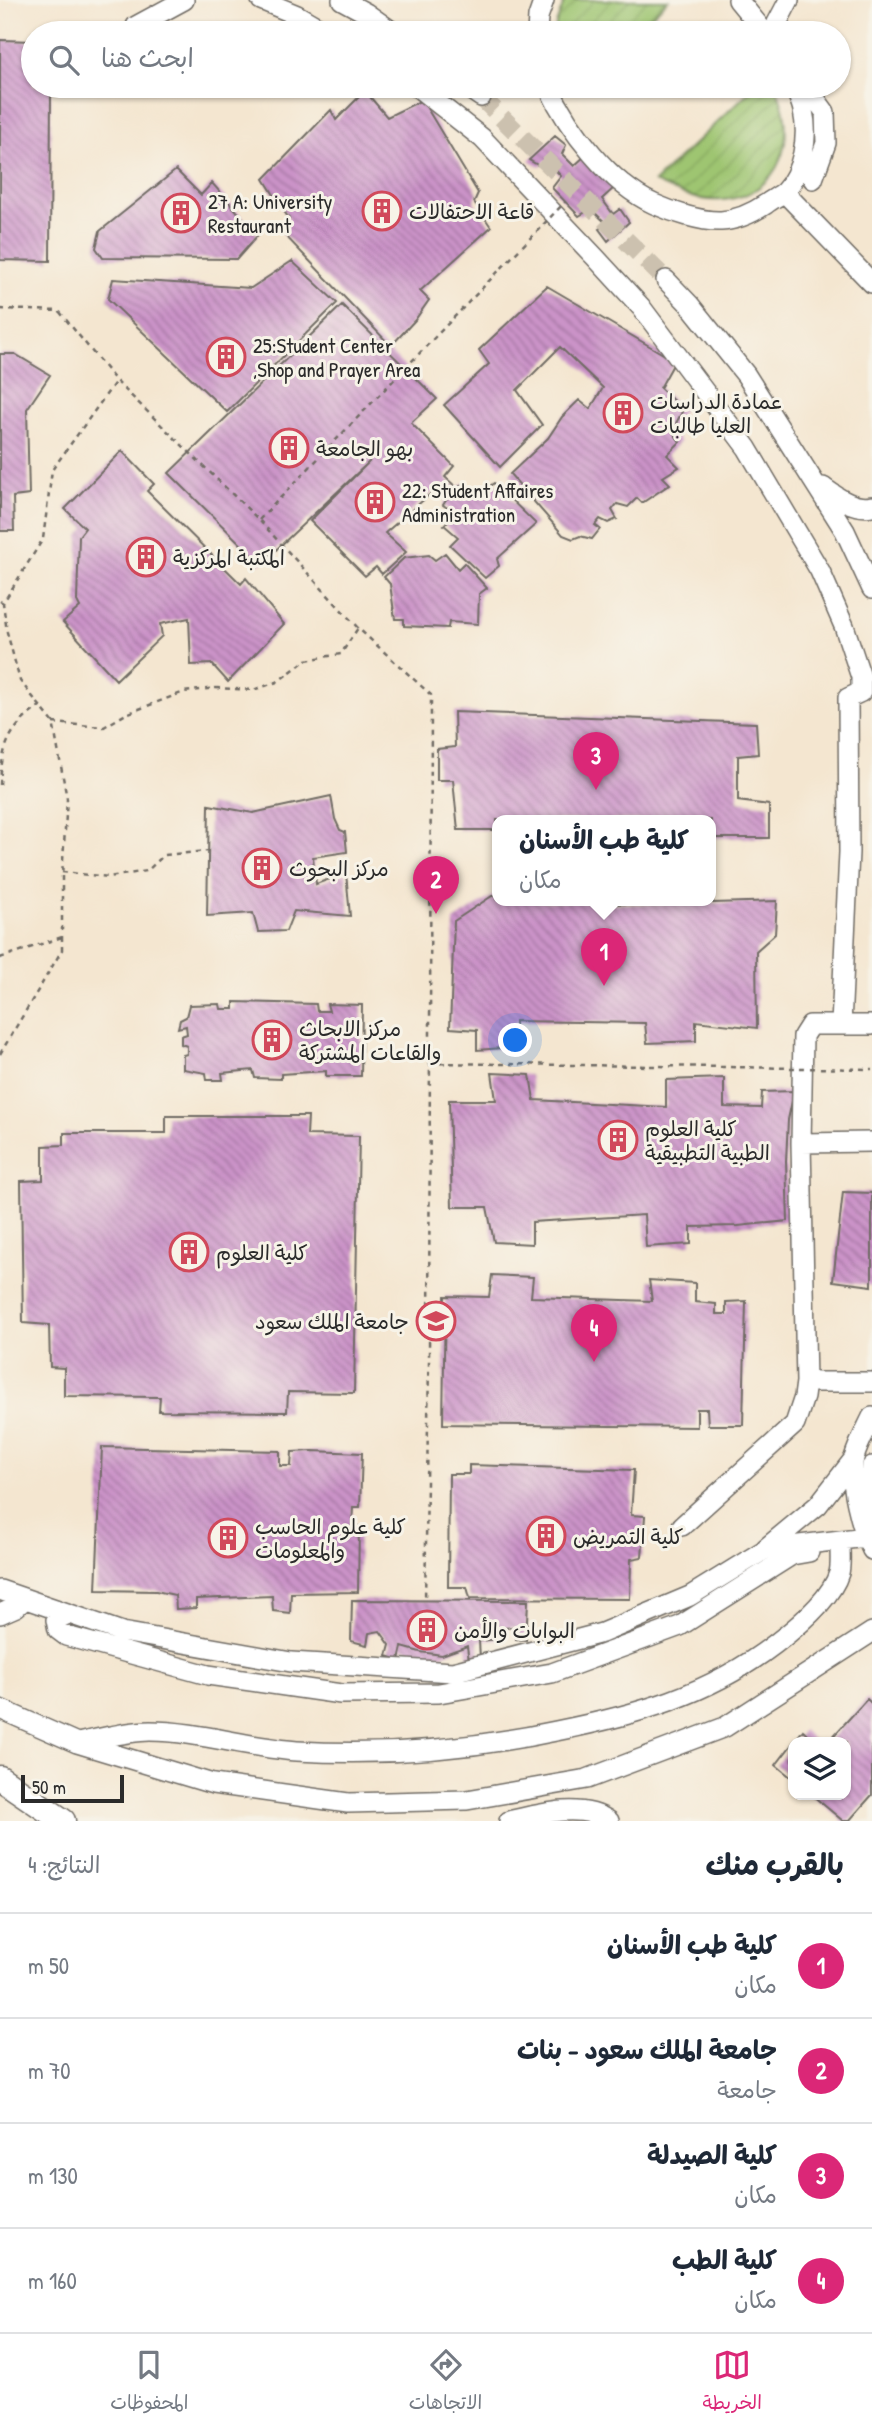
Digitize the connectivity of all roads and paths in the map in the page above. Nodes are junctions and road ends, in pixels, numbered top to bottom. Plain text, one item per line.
1 (184, 0) edge
2 (261, 0) edge
3 (342, 0) edge
4 (544, 0) edge
5 (738, 0) edge
6 (789, 0) edge
7 (144, 21) edge
8 (307, 21) edge
9 (377, 21) edge
10 (538, 21) edge
11 (755, 21) edge
12 (778, 21) edge
13 (431, 98) edge
14 (554, 98) edge
15 (798, 98) edge
16 (815, 98) edge
17 (813, 179) dead end
18 (784, 192) junction
19 (565, 202) dead end
20 (666, 281) tunnel mouth
21 (872, 284) edge
22 (0, 309) edge
23 (116, 381) junction
24 (815, 481) junction
25 (872, 506) edge
26 (259, 520) junction
27 (872, 589) edge
28 (2, 602) edge
29 (358, 628) junction
30 (867, 695) edge
31 (40, 706) junction
32 (52, 722) junction
33 (0, 785) edge
34 (209, 850) dead end
35 (62, 872) junction
36 (62, 937) junction
37 (0, 958) edge
38 (841, 1025) junction
39 (872, 1025) edge
40 (0, 1054) edge
41 (430, 1063) junction
42 (872, 1069) edge
43 (872, 1142) edge
44 (802, 1143) junction
45 (806, 1382) junction
46 (872, 1382) edge
47 (872, 1417) edge
48 (853, 1460) junction
49 (872, 1466) edge
50 (682, 1525) dead end
51 (870, 1538) edge
52 (840, 1547) junction
53 (766, 1549) junction
54 (0, 1590) edge
55 (24, 1600) junction
56 (425, 1601) dead end
57 (0, 1614) edge
58 (68, 1614) junction
59 (872, 1632) edge
60 (486, 1663) junction
61 (491, 1684) junction
62 (0, 1709) edge
63 (77, 1743) junction
64 (0, 1778) edge
65 (63, 1821) edge
66 (509, 1821) edge
67 (609, 1821) edge

1 - 7 lane
2 - 8 lane
3 - 9 lane
4 - 10 lane
5 - 11 lane
6 - 12 lane
13 - 30 lane
14 - 18 lane
15 - 18 lane
16 - 17 lane
18 - 21 lane
19 - 26 path, bridge
20 - 24 lane
22 - 23 path
23 - 26 path
23 - 28 path
24 - 25 lane
24 - 27 lane
26 - 29 path
28 - 31 path
29 - 32 path
29 - 41 path
30 - 38 lane
31 - 32 path
31 - 33 path
32 - 35 path
34 - 35 path
35 - 36 path
36 - 37 path
36 - 40 path
38 - 39 lane
38 - 44 lane
41 - 42 path, bridge
41 - 56 path
43 - 44 lane
44 - 45 lane
45 - 46 lane
45 - 50 lane
47 - 48 lane
48 - 51 lane
48 - 53 lane
49 - 51 lane
51 - 52 lane
51 - 53 lane
52 - 61 lane
52 - 63 lane
53 - 60 lane
54 - 55 lane
55 - 57 lane
55 - 58 lane
58 - 60 lane
58 - 61 lane
59 - 63 lane
60 - 61 lane
62 - 63 lane
64 - 65 main road
66 - 67 lane

